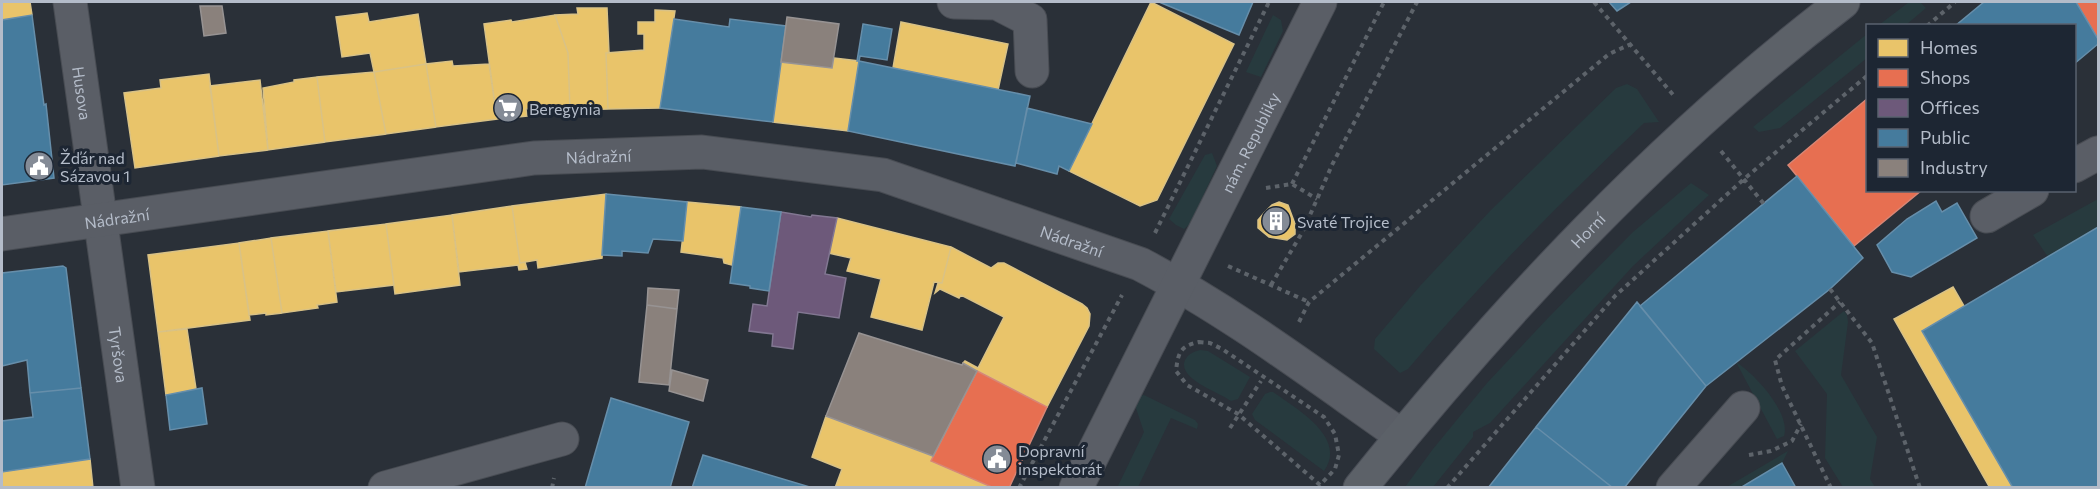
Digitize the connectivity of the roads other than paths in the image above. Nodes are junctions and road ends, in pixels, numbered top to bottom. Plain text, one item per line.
1 (70, 2) edge
2 (954, 2) edge
3 (1320, 2) edge
4 (1843, 2) edge
5 (1032, 71) dead end
6 (2098, 153) edge
7 (2076, 165) edge
8 (2029, 192) edge
9 (1987, 216) dead end
10 (101, 220) junction
11 (2, 234) edge
12 (1178, 284) junction
13 (1743, 408) dead end
14 (1402, 436) junction
15 (562, 438) dead end
16 (138, 488) edge
17 (385, 488) edge
18 (1076, 488) edge
19 (1360, 488) edge
20 (1673, 488) edge

1 - 10 street, Husova
2 - 5 street
3 - 12 street, nám. Republiky
4 - 14 main road, Horní
6 - 7 street
8 - 9 street
10 - 11 street, Nádražní
10 - 12 street, Nádražní
10 - 16 street, Tyršova
12 - 14 street
12 - 18 street, nám. Republiky
13 - 20 street
14 - 19 main road, Horní
15 - 17 street

